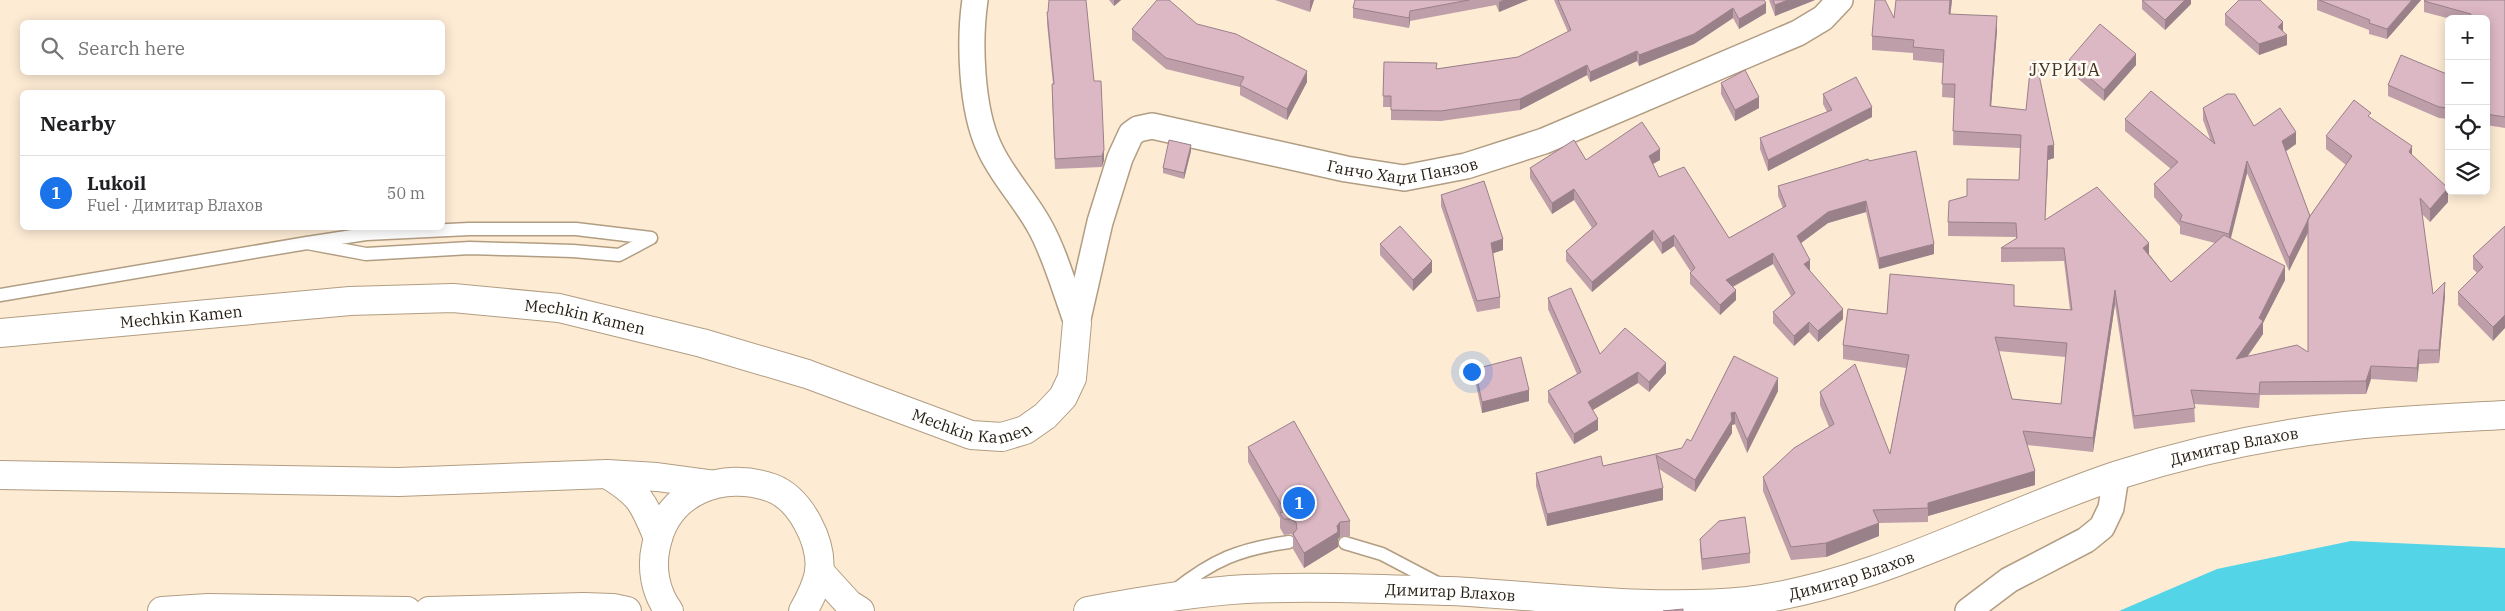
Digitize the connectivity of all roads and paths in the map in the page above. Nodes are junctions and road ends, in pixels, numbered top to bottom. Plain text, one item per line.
1 (975, 0) edge
2 (1840, 0) edge
3 (306, 243) junction
4 (0, 294) edge
5 (1077, 323) junction
6 (0, 333) edge
7 (2505, 415) edge
8 (607, 474) junction
9 (0, 475) edge
10 (2116, 476) junction
11 (709, 484) junction
12 (658, 538) junction
13 (1289, 542) dead end
14 (1345, 543) dead end
15 (819, 571) junction
16 (654, 574) junction
17 (1452, 592) junction
18 (1166, 597) junction
19 (618, 610) edge
20 (162, 611) edge
21 (407, 611) edge
22 (429, 611) edge
23 (669, 611) edge
24 (803, 611) edge
25 (860, 611) edge
26 (1088, 611) edge
27 (1968, 611) edge

1 - 5 street
2 - 5 street, Ганчо Хаџи Панзов
3 - 3 lane
3 - 4 lane
5 - 6 main road, Mechkin Kamen
7 - 10 main road, Димитар Влахов
8 - 9 main road
8 - 11 main road
8 - 12 main road
10 - 17 main road, Димитар Влахов
10 - 27 street
11 - 12 main road
11 - 15 main road
12 - 16 main road
13 - 18 lane
14 - 17 lane
15 - 24 main road
15 - 25 main road
16 - 19 main road
16 - 23 main road
17 - 18 main road, Димитар Влахов
18 - 26 main road, Димитар Влахов
19 - 22 main road
20 - 21 main road

